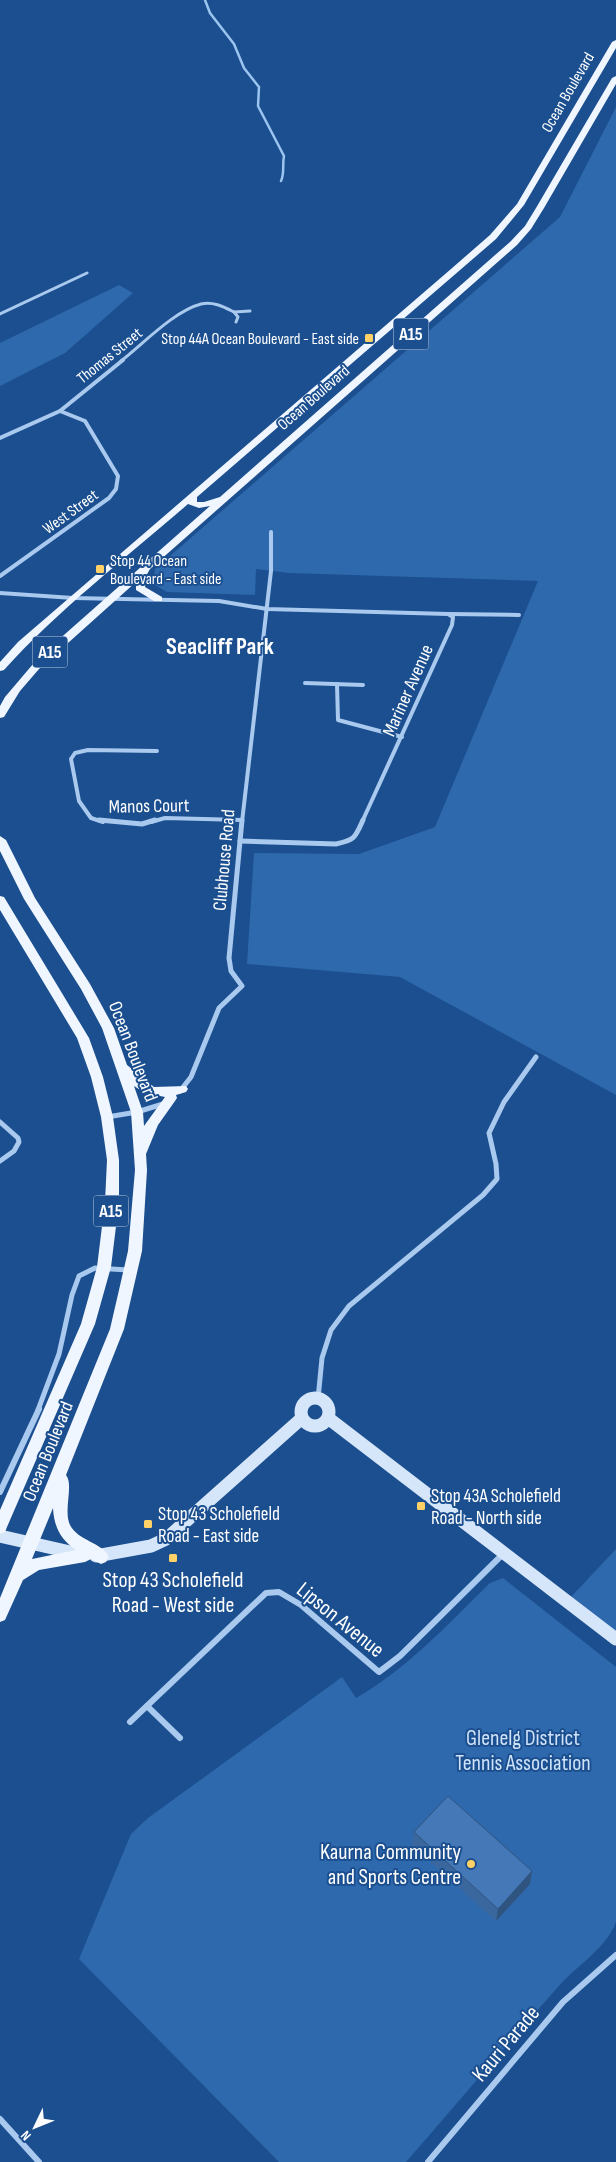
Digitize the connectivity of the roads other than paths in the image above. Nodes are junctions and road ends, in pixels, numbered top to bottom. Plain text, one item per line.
1 (616, 42) edge
2 (616, 78) edge
3 (87, 273) dead end
4 (250, 310) dead end
5 (234, 312) junction
6 (0, 314) edge
7 (236, 322) dead end
8 (60, 411) junction
9 (0, 438) edge
10 (237, 486) junction
11 (192, 497) junction
12 (271, 532) dead end
13 (159, 555) junction
14 (0, 576) edge
15 (0, 593) edge
16 (74, 598) junction
17 (110, 598) junction
18 (158, 599) junction
19 (267, 609) junction
20 (448, 614) junction
21 (519, 615) dead end
22 (0, 668) edge
23 (306, 683) dead end
24 (338, 684) junction
25 (363, 685) dead end
26 (0, 714) edge
27 (402, 737) junction
28 (157, 751) dead end
29 (242, 820) junction
30 (0, 840) edge
31 (240, 841) junction
32 (0, 900) edge
33 (536, 1057) dead end
34 (122, 1067) junction
35 (182, 1089) junction
36 (171, 1098) junction
37 (137, 1112) junction
38 (107, 1117) junction
39 (0, 1122) edge
40 (140, 1158) junction
41 (0, 1161) edge
42 (104, 1267) junction
43 (130, 1270) junction
44 (318, 1400) junction
45 (302, 1418) junction
46 (328, 1418) junction
47 (63, 1465) junction
48 (0, 1492) edge
49 (0, 1527) edge
50 (0, 1536) edge
51 (32, 1544) junction
52 (504, 1553) junction
53 (85, 1555) junction
54 (101, 1557) junction
55 (18, 1575) junction
56 (0, 1616) edge
57 (616, 1640) edge
58 (147, 1706) junction
59 (130, 1722) dead end
60 (180, 1738) dead end
61 (616, 1955) edge
62 (0, 2118) edge
63 (39, 2162) edge
64 (428, 2162) edge

1 - 11 main road, Ocean Boulevard / A15
2 - 10 main road, Ocean Boulevard / A15
3 - 6 street
4 - 5 street
5 - 7 street
5 - 8 street, Thomas Street
8 - 9 street, Thomas Street
8 - 14 street, West Street
10 - 11 main road
10 - 13 main road, Ocean Boulevard / A15
11 - 16 main road, Ocean Boulevard / A15
12 - 19 street, Clubhouse Road
13 - 17 main road, Ocean Boulevard / A15
13 - 18 main road
15 - 16 street, Mariner Avenue
16 - 17 street, Mariner Avenue
16 - 22 main road, Ocean Boulevard / A15
17 - 18 street, Mariner Avenue
17 - 26 main road, Ocean Boulevard / A15
18 - 19 street, Mariner Avenue
19 - 20 street, Mariner Avenue
19 - 29 street, Clubhouse Road
20 - 21 street
20 - 27 street, Mariner Avenue
23 - 24 street
24 - 25 street
24 - 27 street
27 - 31 street, Mariner Avenue
28 - 29 street, Manos Court
29 - 31 street, Clubhouse Road
30 - 34 main road, Ocean Boulevard / A15
31 - 35 street, Clubhouse Road
32 - 38 main road, Ocean Boulevard / A15
33 - 44 street
34 - 35 main road
34 - 37 main road, Ocean Boulevard / A15
35 - 36 street, Clubhouse Road
36 - 37 street, Clubhouse Road
36 - 40 main road
37 - 38 street, Clubhouse Road
37 - 40 main road, Ocean Boulevard / A15
38 - 42 main road, Ocean Boulevard / A15
39 - 41 street
40 - 43 main road, Ocean Boulevard / A15
42 - 43 street, Ocean Boulevard
42 - 48 street, Ocean Boulevard
42 - 49 main road, Ocean Boulevard / A15
43 - 47 main road, Ocean Boulevard / A15
44 - 45 street
44 - 46 street
45 - 46 street
45 - 54 street
46 - 52 street
47 - 51 main road, Ocean Boulevard / A15
47 - 54 main road
50 - 51 street
51 - 53 street
51 - 55 main road, Ocean Boulevard / A15
52 - 57 street
52 - 58 street, Lipson Avenue
53 - 54 street
53 - 55 main road
55 - 56 main road, Ocean Boulevard / A15
58 - 59 street, Lipson Avenue
58 - 60 street
61 - 64 street, Kauri Parade
62 - 63 street

